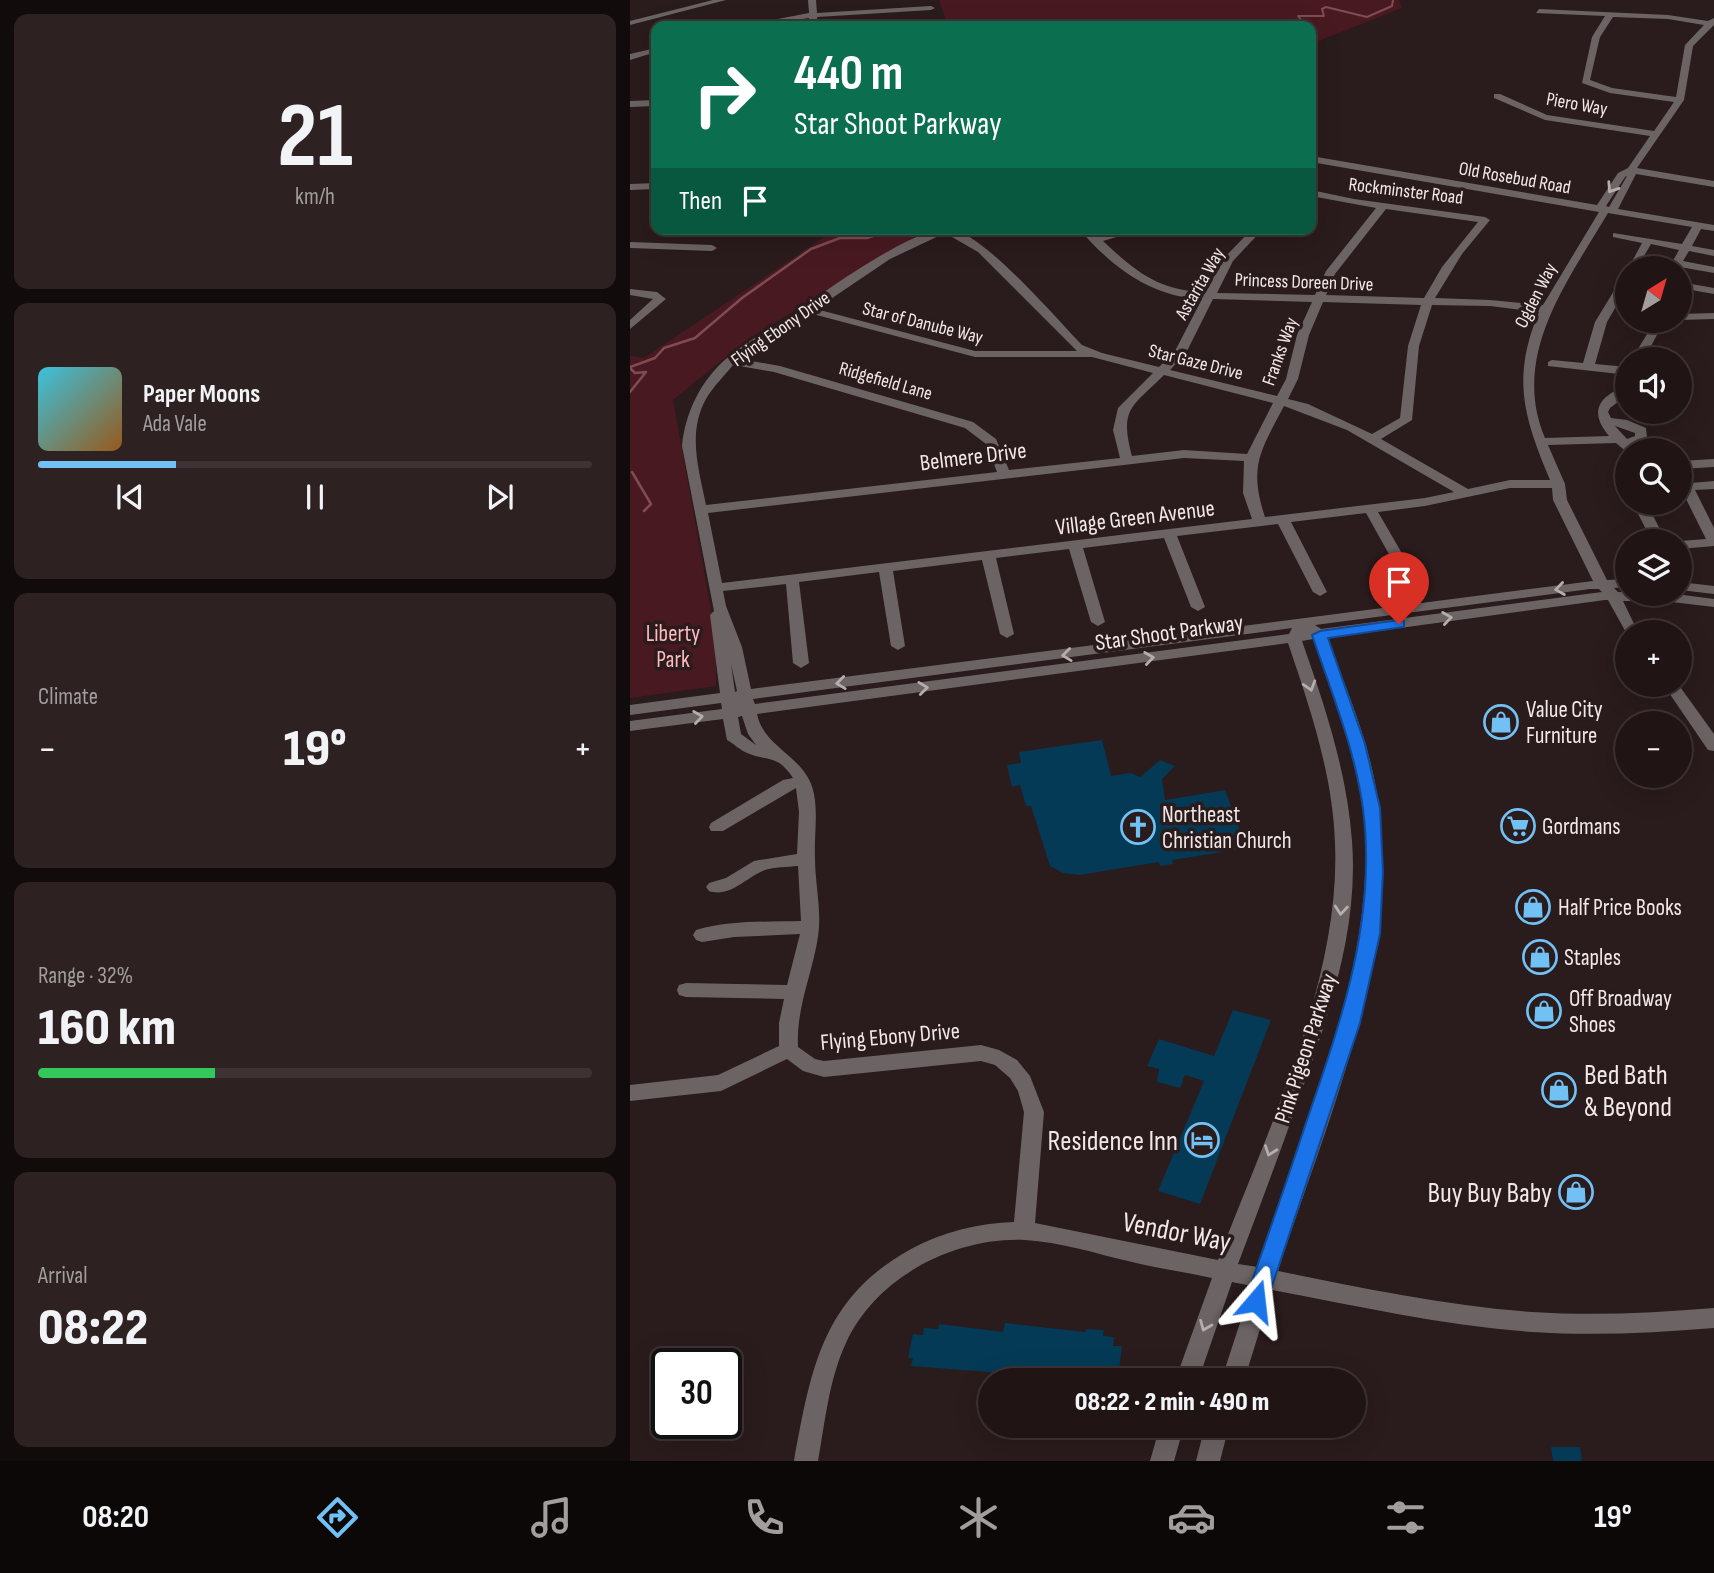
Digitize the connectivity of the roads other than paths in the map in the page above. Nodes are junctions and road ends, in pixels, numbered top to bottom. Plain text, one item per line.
1 (722, 0) edge
2 (812, 0) edge
3 (894, 0) edge
4 (931, 8) dead end
5 (1539, 11) dead end
6 (897, 14) junction
7 (813, 15) junction
8 (1610, 15) junction
9 (776, 21) edge
10 (814, 21) edge
11 (1712, 22) edge
12 (630, 23) edge
13 (651, 51) edge
14 (630, 57) edge
15 (1497, 96) dead end
16 (1679, 100) junction
17 (651, 103) edge
18 (630, 104) edge
19 (1654, 134) junction
20 (1316, 160) edge
21 (1631, 170) junction
22 (1714, 184) edge
23 (651, 186) edge
24 (630, 187) edge
25 (1316, 194) edge
26 (1383, 206) junction
27 (1605, 210) junction
28 (1698, 225) junction
29 (1714, 228) edge
30 (932, 235) edge
31 (956, 235) edge
32 (1090, 235) edge
33 (1115, 235) edge
34 (1252, 235) edge
35 (1617, 235) dead end
36 (1095, 240) junction
37 (1648, 241) junction
38 (630, 245) edge
39 (712, 248) dead end
40 (1684, 248) junction
41 (1714, 253) edge
42 (1639, 256) edge
43 (1680, 256) edge
44 (1692, 267) edge
45 (1714, 270) edge
46 (1692, 285) edge
47 (1714, 289) edge
48 (630, 292) edge
49 (1209, 296) junction
50 (1615, 298) edge
51 (1318, 299) junction
52 (1428, 302) junction
53 (805, 309) junction
54 (1546, 309) junction
55 (1714, 316) edge
56 (1692, 317) edge
57 (630, 326) edge
58 (1062, 334) junction
59 (1034, 354) junction
60 (1098, 355) junction
61 (730, 361) junction
62 (1552, 364) dead end
63 (1588, 367) junction
64 (1615, 370) edge
65 (1161, 371) junction
66 (1615, 398) edge
67 (1280, 400) junction
68 (1537, 437) junction
69 (1618, 437) edge
70 (1371, 439) junction
71 (1251, 458) junction
72 (1127, 460) junction
73 (1714, 463) edge
74 (1692, 464) edge
75 (1004, 474) junction
76 (1558, 484) junction
77 (1714, 485) edge
78 (1692, 489) edge
79 (1464, 492) junction
80 (1692, 502) edge
81 (1370, 509) junction
82 (700, 510) junction
83 (1283, 520) junction
84 (1260, 523) junction
85 (1169, 534) junction
86 (1713, 537) edge
87 (1692, 542) edge
88 (1076, 545) junction
89 (988, 555) junction
90 (885, 567) junction
91 (792, 578) junction
92 (1411, 581) dead end
93 (1613, 586) edge
94 (1692, 587) edge
95 (716, 588) junction
96 (1714, 590) edge
97 (1320, 592) dead end
98 (1714, 603) edge
99 (1198, 607) dead end
100 (1626, 620) edge
101 (1098, 622) dead end
102 (1298, 631) junction
103 (1007, 634) dead end
104 (1320, 635) junction
105 (898, 646) dead end
106 (801, 663) dead end
107 (1679, 697) edge
108 (738, 704) junction
109 (630, 710) edge
110 (630, 726) edge
111 (1714, 747) edge
112 (802, 781) junction
113 (717, 827) dead end
114 (806, 859) junction
115 (715, 887) dead end
116 (809, 927) junction
117 (702, 935) dead end
118 (686, 990) dead end
119 (796, 992) junction
120 (789, 1050) junction
121 (630, 1093) edge
122 (1024, 1231) junction
123 (1225, 1270) junction
124 (1263, 1278) junction
125 (1714, 1318) edge
126 (1191, 1368) edge
127 (1236, 1368) edge
128 (1169, 1438) edge
129 (1214, 1438) edge
130 (806, 1461) edge
131 (1162, 1461) edge
132 (1208, 1461) edge

1 - 12 street
2 - 7 street
3 - 6 street
4 - 6 street
5 - 8 street
6 - 7 street
7 - 9 street
7 - 10 street
8 - 11 street
8 - 16 street
11 - 16 street
13 - 14 street
15 - 19 street, Piero Way
16 - 19 street, Ogden Way
17 - 18 street
19 - 21 street, Ogden Way
20 - 27 street, Old Rosebud Road
21 - 22 street
21 - 27 street, Ogden Way
23 - 24 street
25 - 26 street, Rockminster Road
26 - 51 street, Franks Way
26 - 52 street, Rockminster Road
27 - 28 street, Old Rosebud Road
27 - 54 street, Ogden Way
28 - 29 street, Old Rosebud Road
28 - 40 street
30 - 53 street, Flying Ebony Drive
31 - 58 street, Star Gaze Drive
32 - 36 street, Princess Doreen Drive
33 - 36 street
34 - 49 street, Astarita Way
35 - 37 street
36 - 49 street, Princess Doreen Drive
37 - 40 street
37 - 42 street
38 - 39 street
40 - 41 street
40 - 43 street
44 - 45 street
46 - 47 street
48 - 57 street
49 - 51 street, Princess Doreen Drive
49 - 65 street, Astarita Way
50 - 63 street
51 - 52 street, Princess Doreen Drive
51 - 67 street, Franks Way
52 - 54 street, Princess Doreen Drive
52 - 70 street, Rockminster Road
53 - 59 street, Star of Danube Way
53 - 61 street, Flying Ebony Drive
54 - 68 street, Ogden Way
55 - 56 street
58 - 59 street
58 - 60 street, Star Gaze Drive
59 - 60 street, Star of Danube Way
60 - 65 street, Star Gaze Drive
61 - 75 street, Ridgefield Lane
61 - 82 street, Flying Ebony Drive
62 - 63 street
63 - 64 street
65 - 67 street, Star Gaze Drive
65 - 72 street, Astarita Way
66 - 69 street
67 - 70 street, Star Gaze Drive
67 - 71 street, Franks Way
68 - 69 street
68 - 76 street, Ogden Way
70 - 79 street, Star Gaze Drive
71 - 72 street, Belmere Drive
71 - 84 street, Franks Way
72 - 75 street, Belmere Drive
73 - 74 street
75 - 82 street, Belmere Drive
76 - 79 street, Village Green Avenue
76 - 93 street, Ogden Way
77 - 78 street
79 - 81 street, Village Green Avenue
80 - 86 street
81 - 83 street, Village Green Avenue
81 - 92 street
82 - 95 street, Flying Ebony Drive
83 - 84 street, Village Green Avenue
83 - 97 street
84 - 85 street, Village Green Avenue
85 - 88 street, Village Green Avenue
85 - 99 street
86 - 87 street
88 - 89 street, Village Green Avenue
88 - 101 street
89 - 90 street, Village Green Avenue
89 - 103 street
90 - 91 street, Village Green Avenue
90 - 105 street
91 - 95 street, Village Green Avenue
91 - 106 street
93 - 98 street, Star Shoot Parkway
93 - 100 street, Ogden Way
93 -> 102 street, Star Shoot Parkway
104 -> 93 street, Star Shoot Parkway
94 - 96 street
95 - 108 street, Flying Ebony Drive
102 - 104 street
102 - 108 street, Star Shoot Parkway
102 -> 123 street, Pink Pigeon Parkway
104 - 124 street, Pink Pigeon Parkway
107 - 111 street
108 - 109 street, Star Shoot Parkway
110 -> 108 street, Star Shoot Parkway
108 - 112 street, Flying Ebony Drive
112 - 113 street
112 - 114 street, Flying Ebony Drive
114 - 115 street
114 - 116 street, Flying Ebony Drive
116 - 117 street
116 - 119 street, Flying Ebony Drive
118 - 119 street
119 - 120 street, Flying Ebony Drive
120 - 121 street
120 - 122 street, Flying Ebony Drive
122 - 123 street, Vendor Way
122 - 130 street, Vendor Way
123 - 124 street, Vendor Way
123 -> 126 street, Pink Pigeon Parkway
124 - 125 street, Vendor Way
124 - 127 street, Pink Pigeon Parkway
128 - 131 street
129 - 132 street

